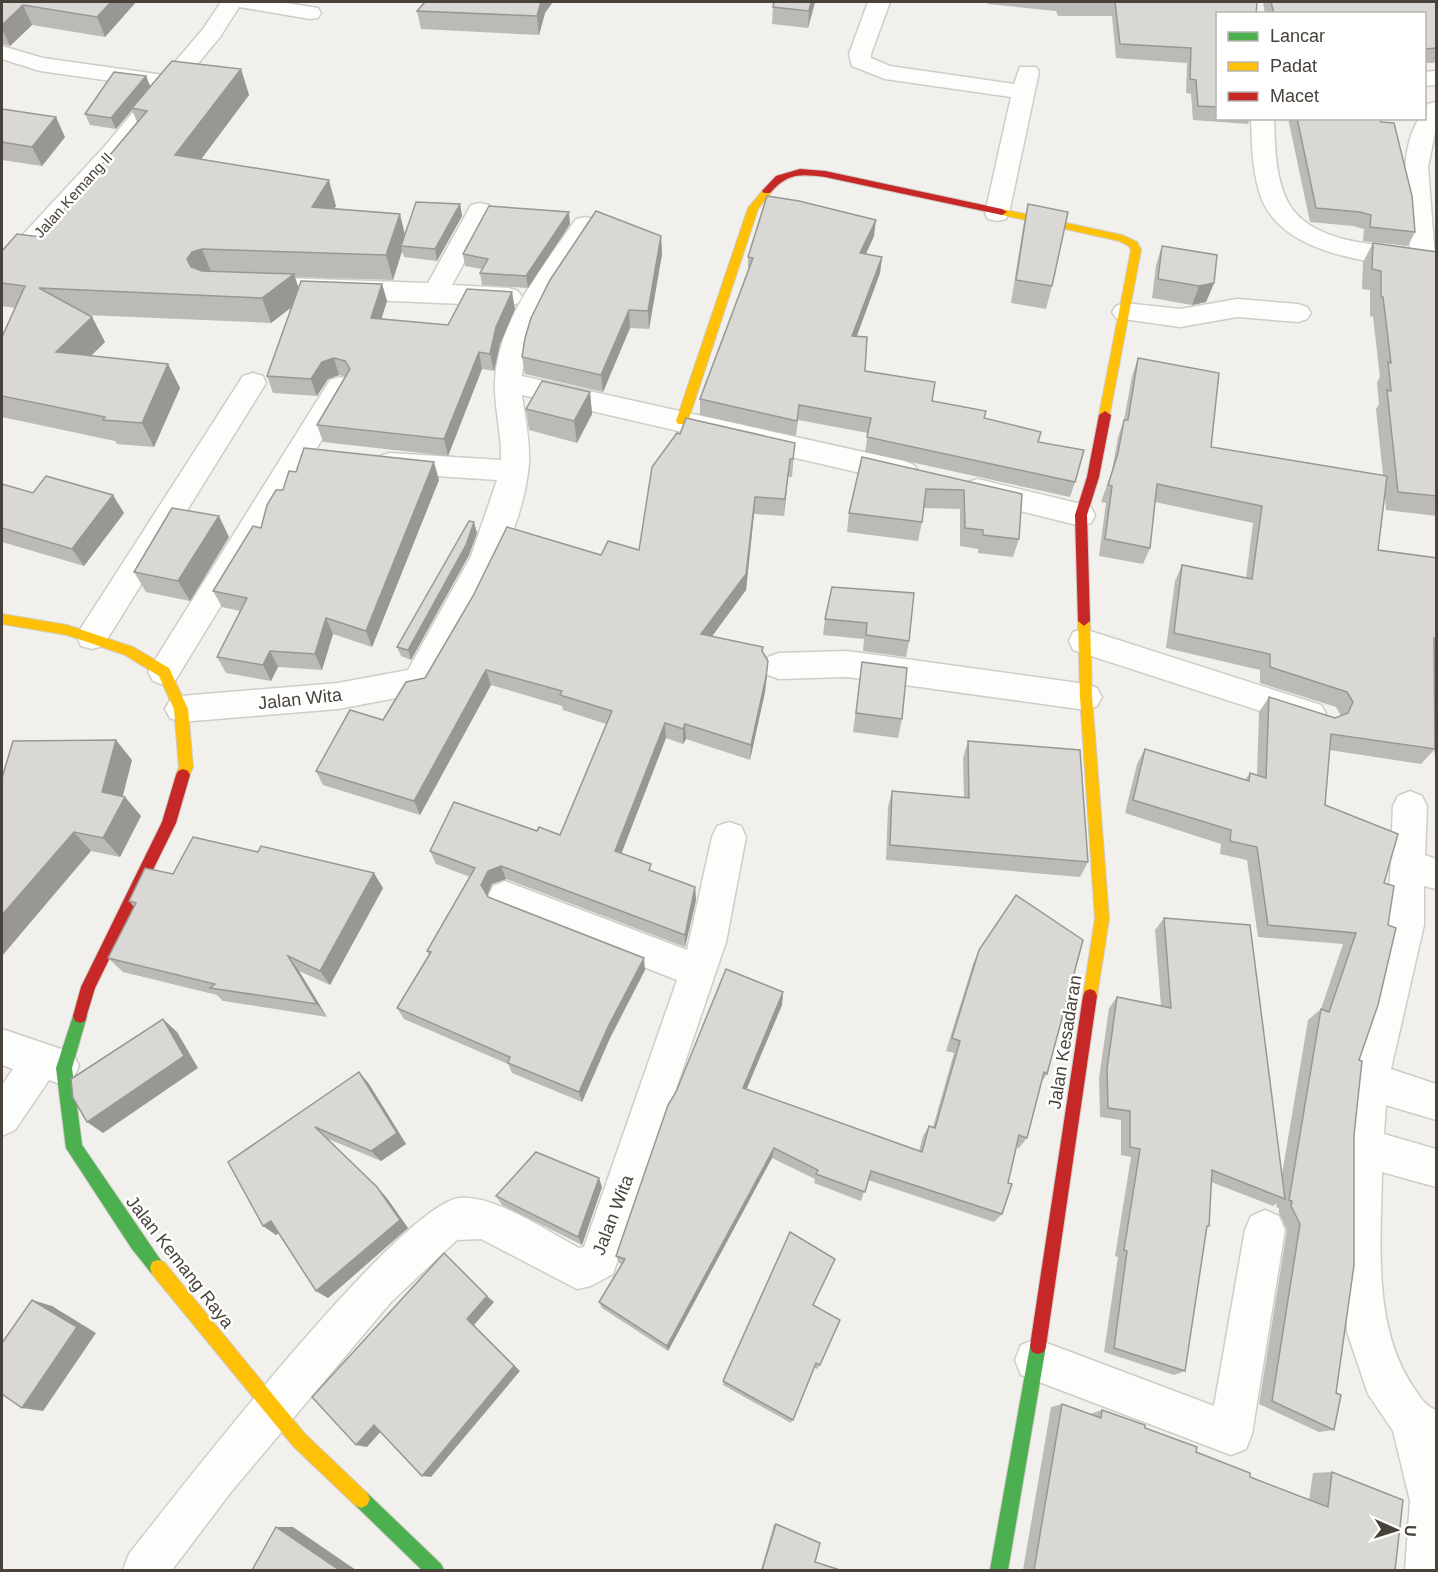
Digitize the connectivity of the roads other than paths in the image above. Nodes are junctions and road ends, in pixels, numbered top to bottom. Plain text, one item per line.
1 (231, 2) edge
2 (244, 2) edge
3 (879, 2) edge
4 (310, 13) dead end
5 (2, 52) edge
6 (170, 81) junction
7 (1426, 94) edge
8 (1437, 108) edge
9 (1262, 120) edge
10 (480, 211) dead end
11 (997, 213) junction
12 (585, 225) edge
13 (1430, 260) edge
14 (2, 272) edge
15 (224, 285) edge
16 (435, 293) junction
17 (535, 299) junction
18 (1125, 312) junction
19 (1298, 313) dead end
20 (508, 382) junction
21 (253, 383) dead end
22 (340, 387) edge
23 (682, 421) junction
24 (368, 460) edge
25 (514, 471) junction
26 (925, 477) edge
27 (958, 485) edge
28 (1081, 515) junction
29 (2, 619) edge
30 (92, 637) junction
31 (1084, 641) junction
32 (779, 666) dead end
33 (164, 672) junction
34 (1086, 697) junction
35 (181, 709) junction
36 (1324, 718) edge
37 (1410, 806) dead end
38 (729, 837) dead end
39 (1422, 870) edge
40 (505, 897) dead end
41 (698, 971) junction
42 (2, 1047) edge
43 (52, 1064) junction
44 (1370, 1082) junction
45 (1437, 1102) edge
46 (2, 1117) edge
47 (1364, 1147) junction
48 (1437, 1168) edge
49 (1265, 1230) dead end
50 (1036, 1360) junction
51 (275, 1408) junction
52 (1424, 1427) edge
53 (145, 1570) edge
54 (435, 1570) edge
55 (999, 1570) edge
56 (1427, 1570) edge

1 - 6 street, Jalan Kemang II
2 - 4 street
3 - 11 street
5 - 6 street
6 - 14 street, Jalan Kemang II
7 - 8 street
8 - 13 street
9 - 13 street
10 - 16 street
11 - 18 street, Jalan Kesadaran
11 - 23 street
12 - 17 street
15 - 16 street
16 - 17 street
17 - 20 street
18 - 19 street
18 - 28 street, Jalan Kesadaran
20 - 23 street
20 - 25 street
21 - 30 street
22 - 33 street
23 - 26 street
24 - 25 street
25 - 35 street, Jalan Wita
27 - 28 street
28 - 31 street, Jalan Kesadaran
29 - 30 street
30 - 33 street
31 - 34 street, Jalan Kesadaran
31 - 36 street
32 - 34 street
33 - 35 street, Jalan Kemang Raya
34 - 50 street, Jalan Kesadaran
35 - 43 street, Jalan Kemang Raya
37 - 39 street
38 - 41 street, Jalan Wita
39 - 44 street
40 - 41 street
41 - 51 street, Jalan Wita
42 - 43 street
43 - 46 street
43 - 51 street, Jalan Kemang Raya
44 - 45 street
44 - 47 street
47 - 48 street
47 - 52 street
49 - 50 street
50 - 55 street, Jalan Kesadaran
51 - 53 street
51 - 54 street, Jalan Kemang Raya
52 - 56 street

